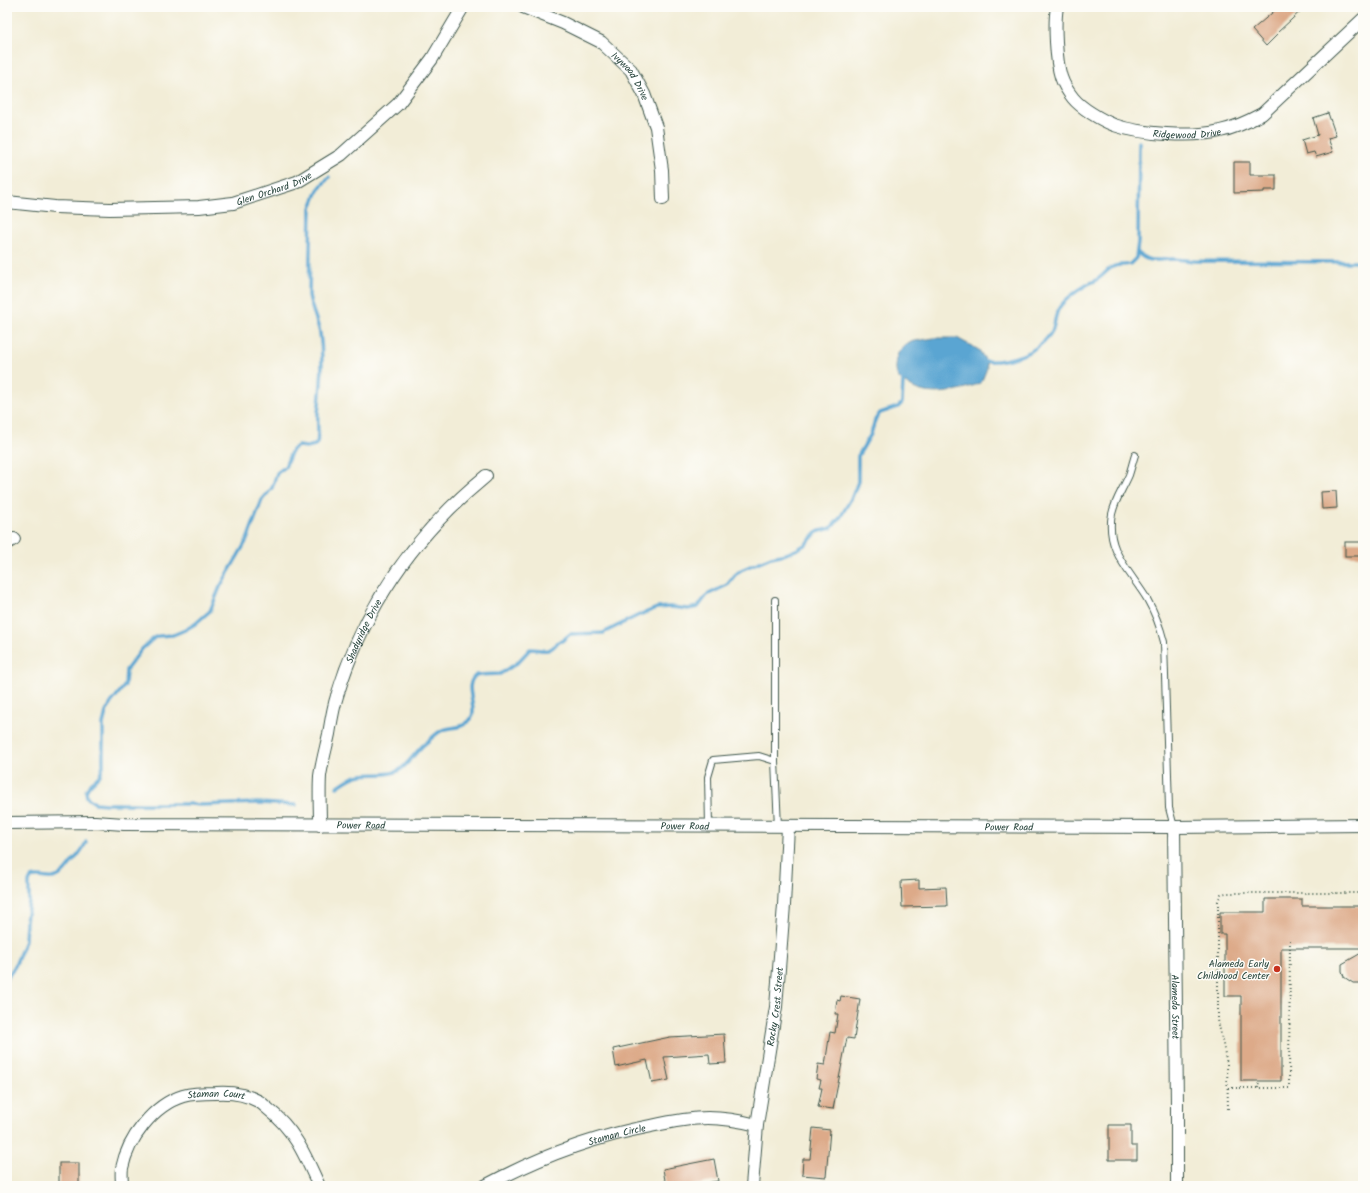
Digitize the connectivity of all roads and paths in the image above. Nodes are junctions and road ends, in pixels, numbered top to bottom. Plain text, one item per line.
1 (463, 7) edge
2 (523, 7) edge
3 (1057, 7) edge
4 (1363, 19) edge
5 (663, 199) dead end
6 (7, 202) edge
7 (1135, 454) dead end
8 (486, 476) dead end
9 (775, 600) dead end
10 (775, 761) junction
11 (7, 823) edge
12 (320, 825) junction
13 (1363, 825) edge
14 (708, 826) junction
15 (783, 827) junction
16 (1174, 827) junction
17 (1363, 893) edge
18 (1290, 937) dead end
19 (1218, 975) junction
20 (1225, 976) dead end
21 (1259, 1081) dead end
22 (1228, 1088) junction
23 (1258, 1088) junction
24 (1228, 1109) dead end
25 (757, 1125) junction
26 (122, 1186) edge
27 (319, 1186) edge
28 (485, 1186) edge
29 (752, 1186) edge
30 (1177, 1186) edge

1 - 6 street, Glen Orchard Drive
2 - 5 street, Ivywood Drive
3 - 4 street, Ridgewood Drive
7 - 16 lane
8 - 12 street, Shadyridge Drive
9 - 10 lane
10 - 14 lane
10 - 15 lane
11 - 12 street, Power Road
12 - 14 street, Power Road
13 - 16 street, Power Road
14 - 15 street, Power Road
15 - 16 street, Power Road
15 - 25 street, Rocky Crest Street
16 - 30 street, Alameda Street
17 - 19 path
18 - 23 path
19 - 20 path
19 - 22 path
21 - 23 path
22 - 23 path
22 - 24 path
25 - 28 street, Staman Circle
25 - 29 street, Rocky Crest Street
26 - 27 street, Staman Court

